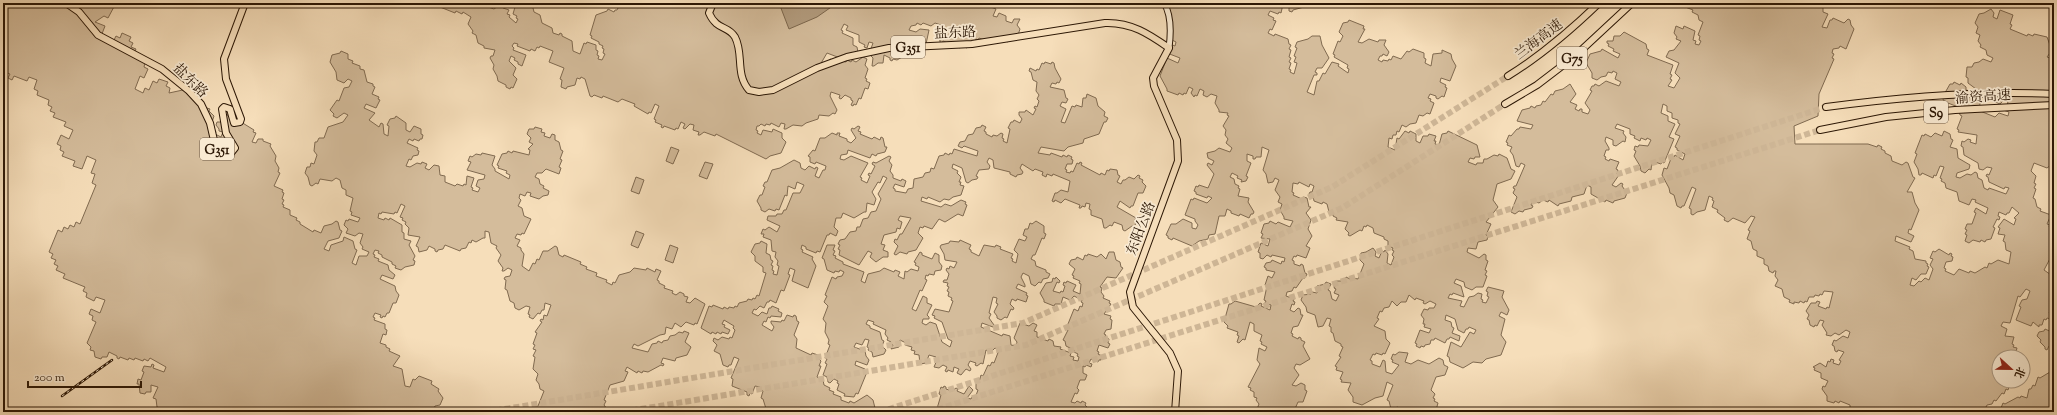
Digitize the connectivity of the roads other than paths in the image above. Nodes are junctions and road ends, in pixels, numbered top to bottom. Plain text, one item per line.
1 (66, 3) edge
2 (245, 3) edge
3 (713, 3) edge
4 (1164, 3) edge
5 (1599, 3) edge
6 (1632, 3) edge
7 (1170, 48) junction
8 (1508, 76) tunnel mouth
9 (2054, 94) edge
10 (1505, 104) tunnel mouth
11 (2054, 105) edge
12 (1826, 107) tunnel mouth
13 (1820, 130) tunnel mouth
14 (1175, 412) edge

1 - 2 highway, 盐东路 / G351
3 - 7 highway, 盐东路 / G351
4 - 7 street
5 - 8 highway, 兰海高速 / G75
6 - 10 highway, G75
7 - 14 highway, 东阳公路
9 - 12 highway, 渝资高速 / S9
11 - 13 highway, 渝资高速 / S9

